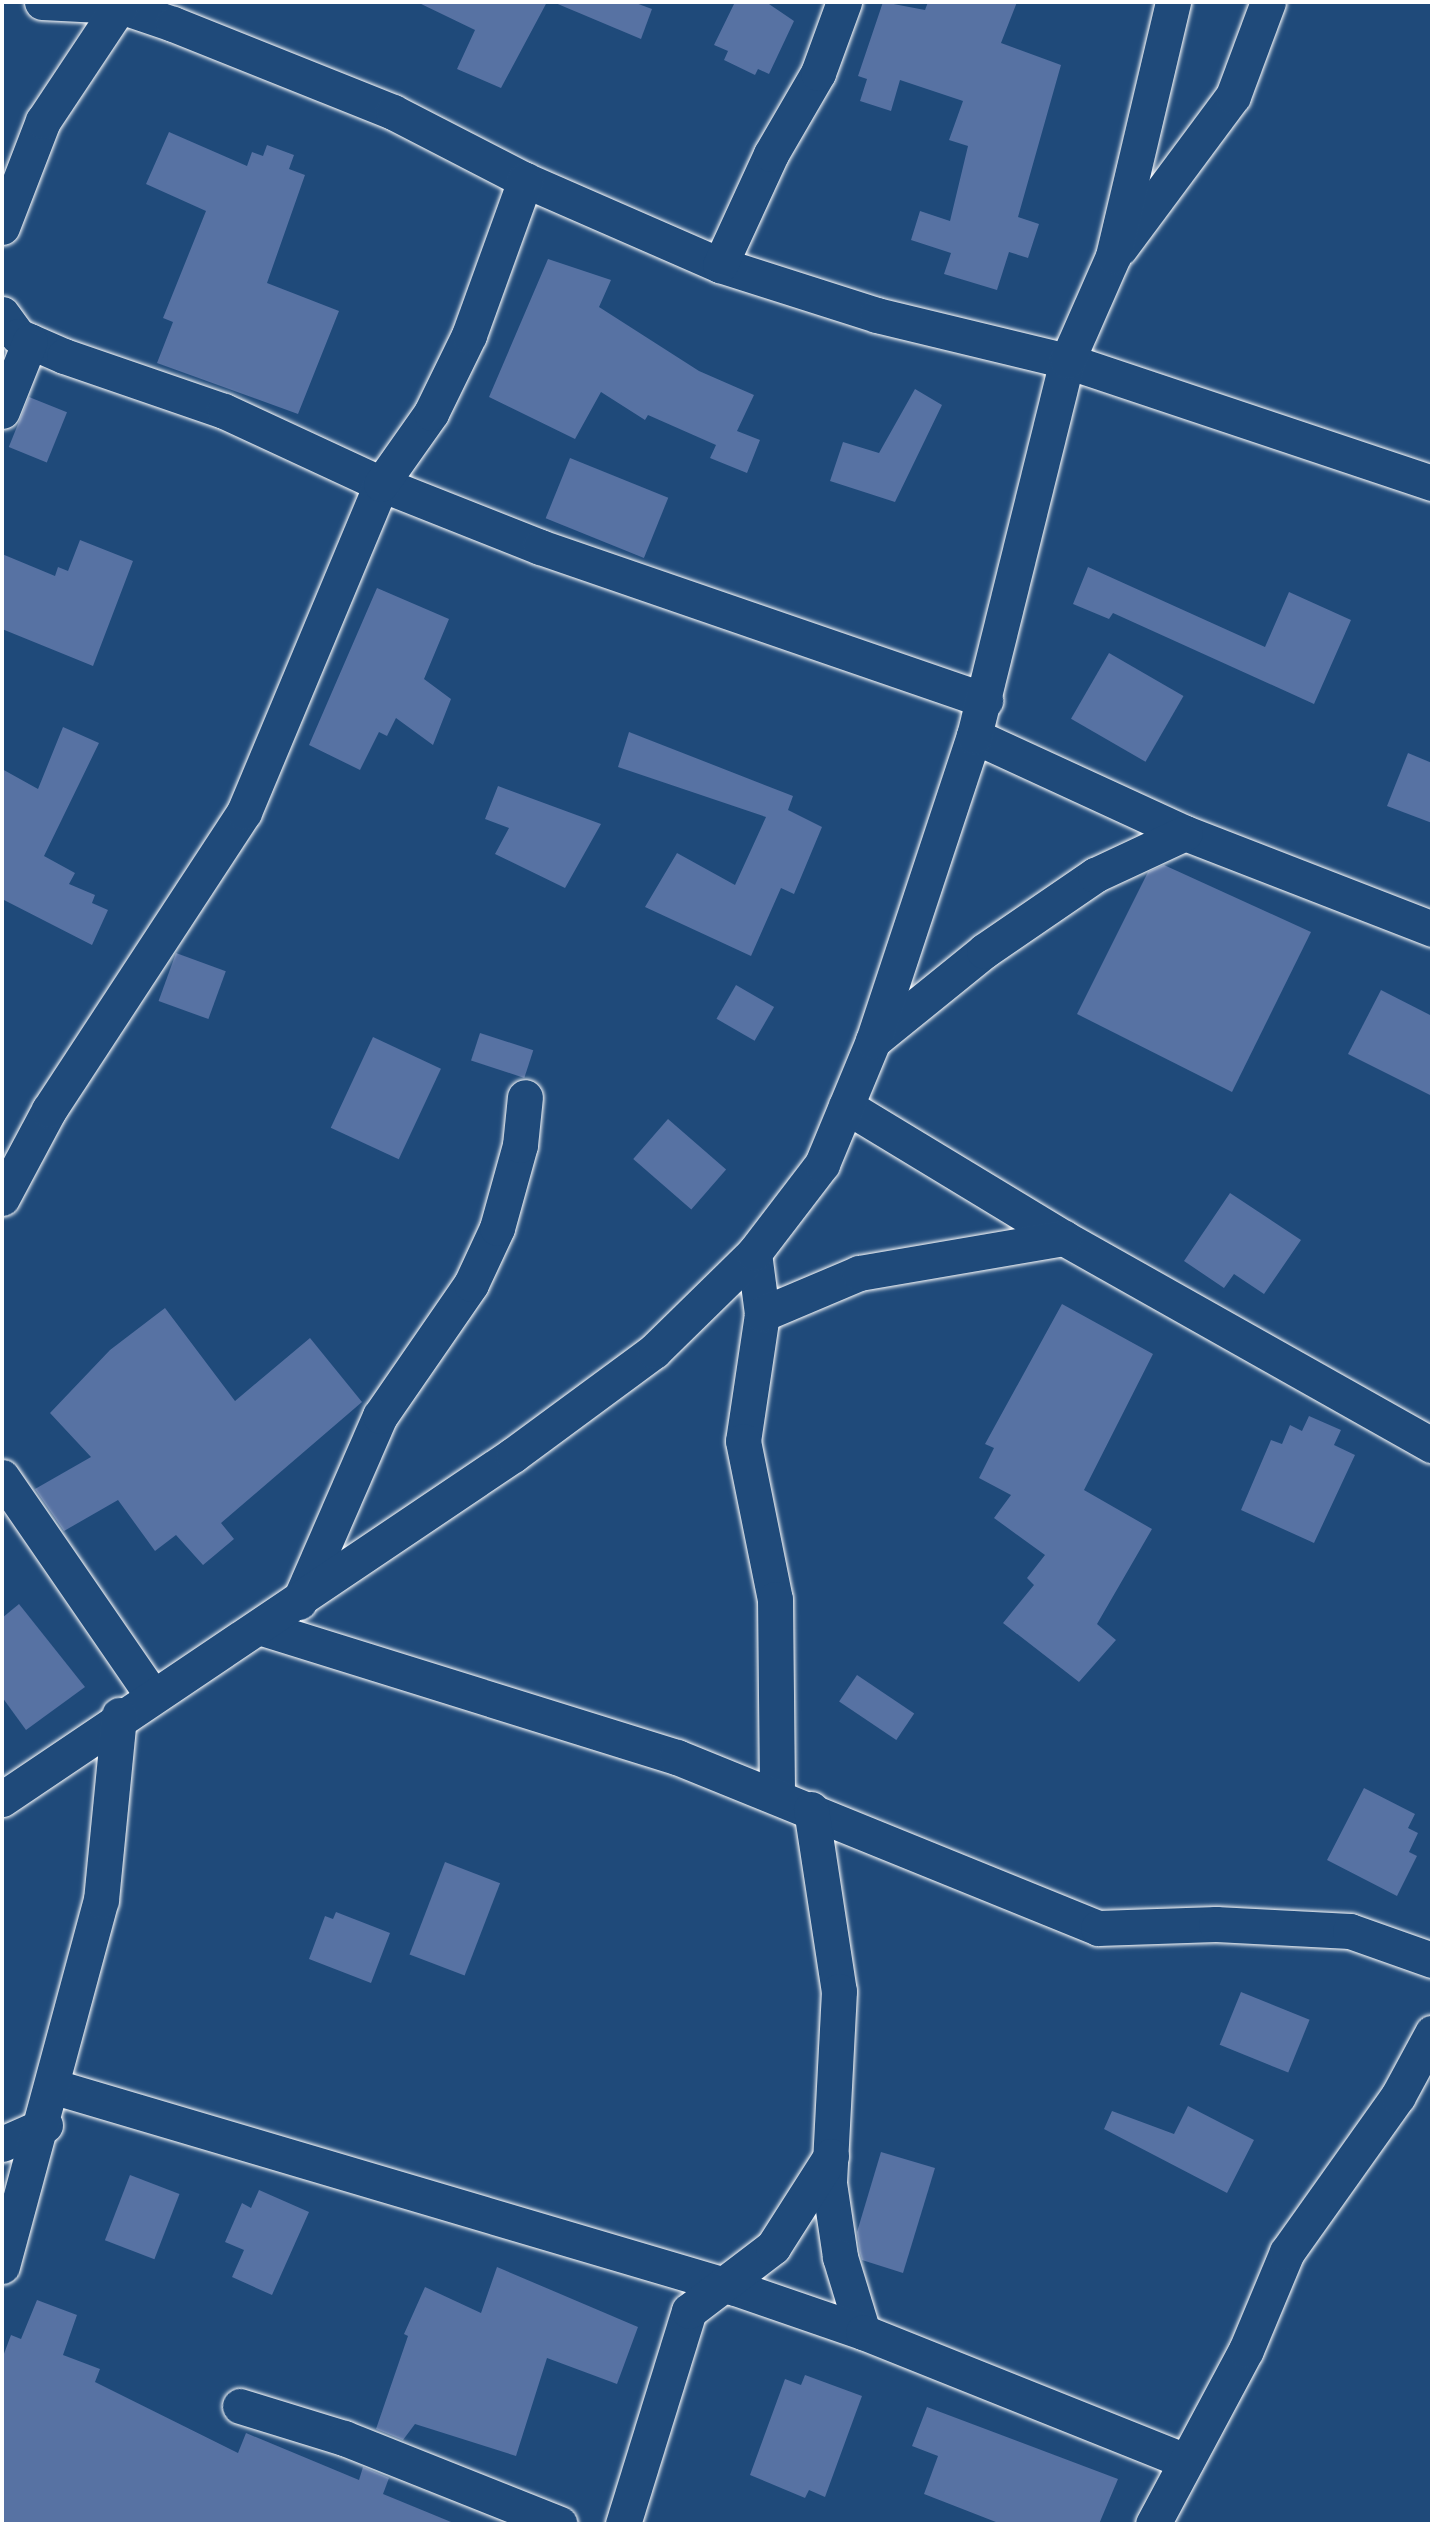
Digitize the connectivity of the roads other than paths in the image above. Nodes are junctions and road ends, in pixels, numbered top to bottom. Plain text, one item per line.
1 (42, 2) edge
2 (844, 2) edge
3 (1173, 2) edge
4 (1268, 2) edge
5 (121, 4) edge
6 (525, 180) junction
7 (2, 228) edge
8 (1113, 256) junction
9 (720, 265) junction
10 (2, 314) edge
11 (30, 341) junction
12 (1067, 361) junction
13 (2, 411) edge
14 (1432, 483) edge
15 (380, 484) junction
16 (985, 700) junction
17 (974, 736) junction
18 (1185, 833) junction
19 (1432, 929) edge
20 (873, 1041) junction
21 (525, 1097) dead end
22 (846, 1106) junction
23 (2, 1198) edge
24 (1063, 1238) junction
25 (754, 1253) junction
26 (762, 1314) junction
27 (1432, 1445) edge
28 (2, 1477) edge
29 (299, 1602) junction
30 (259, 1627) junction
31 (151, 1694) junction
32 (119, 1715) junction
33 (777, 1795) junction
34 (2, 1799) edge
35 (811, 1809) junction
36 (1432, 1960) edge
37 (1432, 2033) edge
38 (55, 2087) junction
39 (45, 2125) junction
40 (2, 2144) edge
41 (831, 2155) junction
42 (2, 2266) edge
43 (719, 2283) junction
44 (863, 2332) junction
45 (240, 2406) dead end
46 (1186, 2461) junction
47 (560, 2524) edge
48 (623, 2524) edge
49 (1153, 2524) edge

1 - 5 street
2 - 9 street
3 - 8 street
4 - 8 street
5 - 6 street
5 - 7 street
6 - 9 street
6 - 15 street
8 - 12 street
9 - 12 street
10 - 11 street
11 - 13 street
11 - 15 street
12 - 14 street
12 - 16 street
15 - 16 street
15 - 23 street
16 - 17 street
17 - 18 street
17 - 20 street
18 - 19 street
18 - 20 street
20 - 22 street
21 - 29 street
22 - 24 street
22 - 25 street
24 - 26 street
24 - 27 street
25 - 26 street
25 - 29 street
26 - 33 street
28 - 31 street
29 - 30 street
30 - 31 street
30 - 33 street
31 - 32 street
32 - 34 street
32 - 38 street
33 - 35 street
35 - 36 street
35 - 41 street
37 - 46 street
38 - 39 street
38 - 43 street
39 - 40 street
39 - 42 street
41 - 43 street
41 - 44 street
43 - 44 street
43 - 48 street
44 - 46 street
45 - 47 street
46 - 49 street

